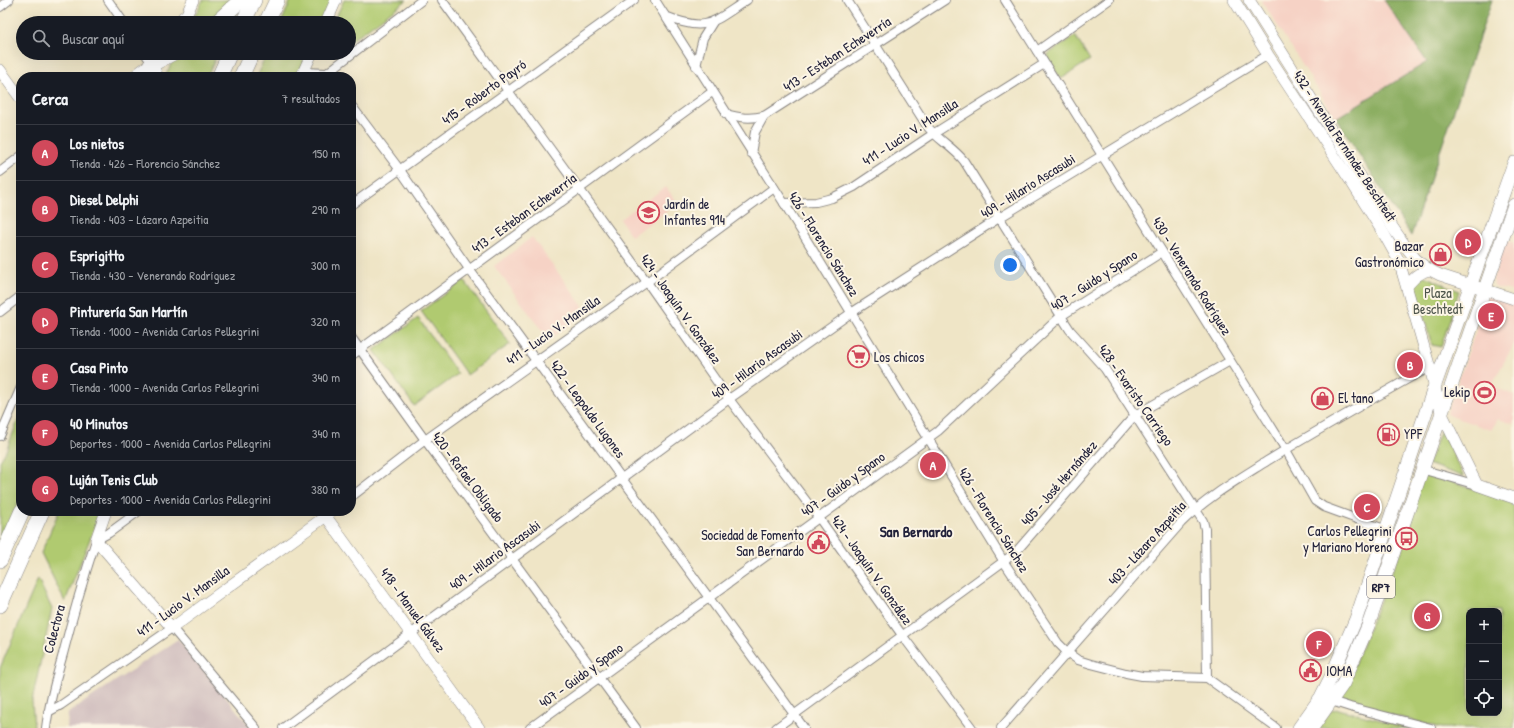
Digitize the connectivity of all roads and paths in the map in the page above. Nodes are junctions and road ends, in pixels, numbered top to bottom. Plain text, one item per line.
1 (9, 0) edge
2 (108, 0) edge
3 (193, 0) edge
4 (241, 0) edge
5 (254, 0) edge
6 (277, 0) edge
7 (336, 0) edge
8 (422, 0) edge
9 (442, 0) edge
10 (634, 0) edge
11 (654, 0) edge
12 (746, 0) edge
13 (847, 0) edge
14 (945, 0) edge
15 (1005, 0) edge
16 (1108, 0) edge
17 (1234, 0) edge
18 (1249, 0) edge
19 (0, 7) edge
20 (119, 16) edge
21 (186, 16) edge
22 (224, 16) edge
23 (247, 16) edge
24 (269, 16) edge
25 (272, 16) edge
26 (329, 16) edge
27 (665, 16) junction
28 (712, 22) junction
29 (875, 45) junction
30 (1037, 51) junction
31 (356, 53) edge
32 (1268, 55) junction
33 (160, 60) edge
34 (227, 60) edge
35 (249, 60) edge
36 (258, 60) edge
37 (309, 60) edge
38 (347, 60) edge
39 (1044, 64) junction
40 (151, 65) edge
41 (696, 66) junction
42 (0, 70) edge
43 (140, 72) edge
44 (221, 72) edge
45 (243, 72) edge
46 (254, 72) edge
47 (303, 72) edge
48 (332, 72) edge
49 (508, 90) junction
50 (16, 92) edge
51 (712, 92) junction
52 (356, 112) edge
53 (726, 114) junction
54 (764, 116) junction
55 (933, 134) junction
56 (751, 153) junction
57 (1102, 156) junction
58 (16, 160) edge
59 (1514, 163) edge
60 (400, 170) junction
61 (0, 172) edge
62 (774, 188) junction
63 (579, 189) junction
64 (356, 201) edge
65 (784, 203) junction
66 (1514, 205) edge
67 (999, 218) junction
68 (1162, 252) junction
69 (469, 269) junction
70 (1429, 270) junction
71 (647, 282) junction
72 (1471, 285) junction
73 (1407, 286) junction
74 (1485, 290) junction
75 (1514, 299) edge
76 (16, 300) edge
77 (0, 312) edge
78 (851, 313) junction
79 (1061, 316) junction
80 (356, 344) edge
81 (360, 350) junction
82 (356, 353) edge
83 (536, 360) junction
84 (1230, 361) junction
85 (1430, 368) junction
86 (1435, 386) junction
87 (16, 398) edge
88 (729, 399) junction
89 (1441, 412) junction
90 (1135, 415) junction
91 (2, 427) edge
92 (0, 436) edge
93 (928, 438) junction
94 (425, 440) junction
95 (1286, 450) junction
96 (1421, 469) junction
97 (622, 478) junction
98 (1477, 485) junction
99 (356, 493) edge
100 (1514, 498) edge
101 (1195, 508) junction
102 (20, 516) edge
103 (40, 516) edge
104 (104, 516) edge
105 (132, 516) edge
106 (323, 516) edge
107 (329, 516) edge
108 (819, 518) junction
109 (1387, 530) junction
110 (96, 540) junction
111 (512, 558) junction
112 (0, 560) edge
113 (1004, 562) junction
114 (709, 598) junction
115 (0, 605) edge
116 (172, 628) junction
117 (411, 633) junction
118 (902, 635) junction
119 (1068, 653) junction
120 (600, 677) junction
121 (1207, 678) junction
122 (1326, 699) junction
123 (48, 712) junction
124 (794, 714) junction
125 (1003, 725) edge
126 (46, 728) edge
127 (256, 728) edge
128 (283, 728) edge
129 (479, 728) edge
130 (530, 728) edge
131 (636, 728) edge
132 (776, 728) edge
133 (804, 728) edge
134 (972, 728) edge
135 (1014, 728) edge
136 (1276, 728) edge
137 (1299, 728) edge
138 (1312, 728) edge
139 (1431, 728) edge

1 - 19 street
2 - 20 street
3 - 21 street
4 - 22 highway
5 - 23 highway
6 - 24 highway
6 - 25 highway
7 - 26 street
8 - 31 street
9 - 49 street, 424 - Joaquín V. González
10 - 49 street, 415 - Roberto Payró
11 - 27 street, 426 - Florencio Sánchez
12 - 28 street
13 - 29 street, 428 - Evaristo Carriego
14 - 29 street, 413 - Esteban Echeverría
15 - 30 street, 430 - Venerando Rodríguez
16 - 30 street
17 - 32 street, 432 - Avenida Fernández Beschtedt
18 - 70 street, 432 - Avenida Fernández Beschtedt
27 - 28 street
27 - 41 street, 426 - Florencio Sánchez
28 - 41 street
29 - 54 street, 413 - Esteban Echeverría
29 - 55 street, 428 - Evaristo Carriego
30 - 39 street, 430 - Venerando Rodríguez
32 - 57 street, 409 - Hilario Ascasubi
32 - 73 street, 432 - Avenida Fernández Beschtedt
33 - 40 highway
34 - 44 highway
35 - 45 highway
36 - 46 highway
37 - 47 street
38 - 48 street
39 - 55 street, 411 - Lucio V. Mansilla
39 - 57 street, 430 - Venerando Rodríguez
40 - 43 street
41 - 51 street, 426 - Florencio Sánchez
42 - 50 street
49 - 60 street, 415 - Roberto Payró
49 - 63 street, 424 - Joaquín V. González
51 - 53 street, 426 - Florencio Sánchez
51 - 63 street, 413 - Esteban Echeverría
52 - 60 street, 422 - Leopoldo Lugones
53 - 54 street, 413 - Esteban Echeverría
53 - 56 street, 426 - Florencio Sánchez
54 - 56 street, 413 - Esteban Echeverría
55 - 65 street, 411 - Lucio V. Mansilla
55 - 67 street, 428 - Evaristo Carriego
56 - 62 street, 426 - Florencio Sánchez
57 - 67 street, 409 - Hilario Ascasubi
57 - 68 street, 430 - Venerando Rodríguez
58 - 61 street
59 - 72 main road, RP7
60 - 64 street, 415 - Roberto Payró
60 - 69 street, 422 - Leopoldo Lugones
62 - 65 street, 426 - Florencio Sánchez
62 - 71 street, 411 - Lucio V. Mansilla
63 - 69 street, 413 - Esteban Echeverría
63 - 71 street, 424 - Joaquín V. González
65 - 78 street, 426 - Florencio Sánchez
66 - 74 main road, RP7
67 - 78 street, 409 - Hilario Ascasubi
67 - 79 street, 428 - Evaristo Carriego
68 - 79 street, 407 - Guido y Spano
68 - 84 street, 430 - Venerando Rodríguez
69 - 81 street, 413 - Esteban Echeverría
69 - 83 street, 422 - Leopoldo Lugones
70 - 72 street, 432 - Avenida Fernández Beschtedt
70 - 73 street
71 - 83 street, 411 - Lucio V. Mansilla
71 - 88 street, 424 - Joaquín V. González
72 - 74 street, 432 - Avenida Fernández Beschtedt
72 - 86 main road, RP7
73 - 85 street, 432 - Avenida Fernández Beschtedt
74 - 75 street, 432 - Avenida Fernández Beschtedt
74 - 89 main road, RP7
76 - 77 street
78 - 88 street, 409 - Hilario Ascasubi
78 - 93 street, 426 - Florencio Sánchez
79 - 90 street, 428 - Evaristo Carriego
79 - 93 street, 407 - Guido y Spano
80 - 81 street, 420 - Rafael Obligado
81 - 82 street, 413 - Esteban Echeverría
81 - 94 street, 420 - Rafael Obligado
83 - 94 street, 411 - Lucio V. Mansilla
83 - 97 street, 422 - Leopoldo Lugones
84 - 90 street, 405 - José Hernández
84 - 95 street, 430 - Venerando Rodríguez
85 - 86 street, 432 - Avenida Fernández Beschtedt
85 - 95 street, 403 - Lázaro Azpeitia
86 - 89 street, 432 - Avenida Fernández Beschtedt
86 - 109 main road, RP7
87 - 91 street
88 - 97 street, 409 - Hilario Ascasubi
88 - 108 street, 424 - Joaquín V. González
89 - 96 main road, RP7
89 - 98 street, 432 - Avenida Fernández Beschtedt
90 - 101 street, 428 - Evaristo Carriego
90 - 113 street, 405 - José Hernández
91 - 92 street
93 - 108 street, 407 - Guido y Spano
93 - 113 street, 426 - Florencio Sánchez
94 - 99 street, 411 - Lucio V. Mansilla
94 - 111 street, 420 - Rafael Obligado
95 - 101 street, 403 - Lázaro Azpeitia
95 - 109 street, 430 - Venerando Rodríguez
96 - 98 street
96 - 122 main road, RP7
97 - 111 street, 409 - Hilario Ascasubi
97 - 114 street, 422 - Leopoldo Lugones
98 - 100 street
101 - 119 street, 403 - Lázaro Azpeitia
101 - 121 street, 428 - Evaristo Carriego
102 - 112 highway
103 - 115 highway
104 - 110 street
105 - 110 street
106 - 116 street, 411 - Lucio V. Mansilla
107 - 117 street, 418 - Manuel Gálvez
108 - 114 street, 407 - Guido y Spano
108 - 118 street, 424 - Joaquín V. González
109 - 122 main road, RP7
110 - 116 street
110 - 123 street, Colectora
111 - 117 street, 409 - Hilario Ascasubi
111 - 120 street, 420 - Rafael Obligado
113 - 118 street, 405 - José Hernández
113 - 119 street, 426 - Florencio Sánchez
114 - 120 street, 407 - Guido y Spano
114 - 124 street, 422 - Leopoldo Lugones
116 - 123 street, 411 - Lucio V. Mansilla
116 - 127 street
117 - 128 street, 409 - Hilario Ascasubi
117 - 129 street, 418 - Manuel Gálvez
118 - 124 street, 405 - José Hernández
118 - 134 street, 424 - Joaquín V. González
119 - 121 street, 426 - Florencio Sánchez
119 - 125 street, 403 - Lázaro Azpeitia
120 - 130 street, 407 - Guido y Spano
120 - 131 street, 420 - Rafael Obligado
121 - 136 street
122 - 137 main road, RP7
122 - 138 main road, RP7
122 - 139 street
123 - 126 street, Colectora
124 - 132 street, 405 - José Hernández
124 - 133 street, 422 - Leopoldo Lugones
125 - 135 street

